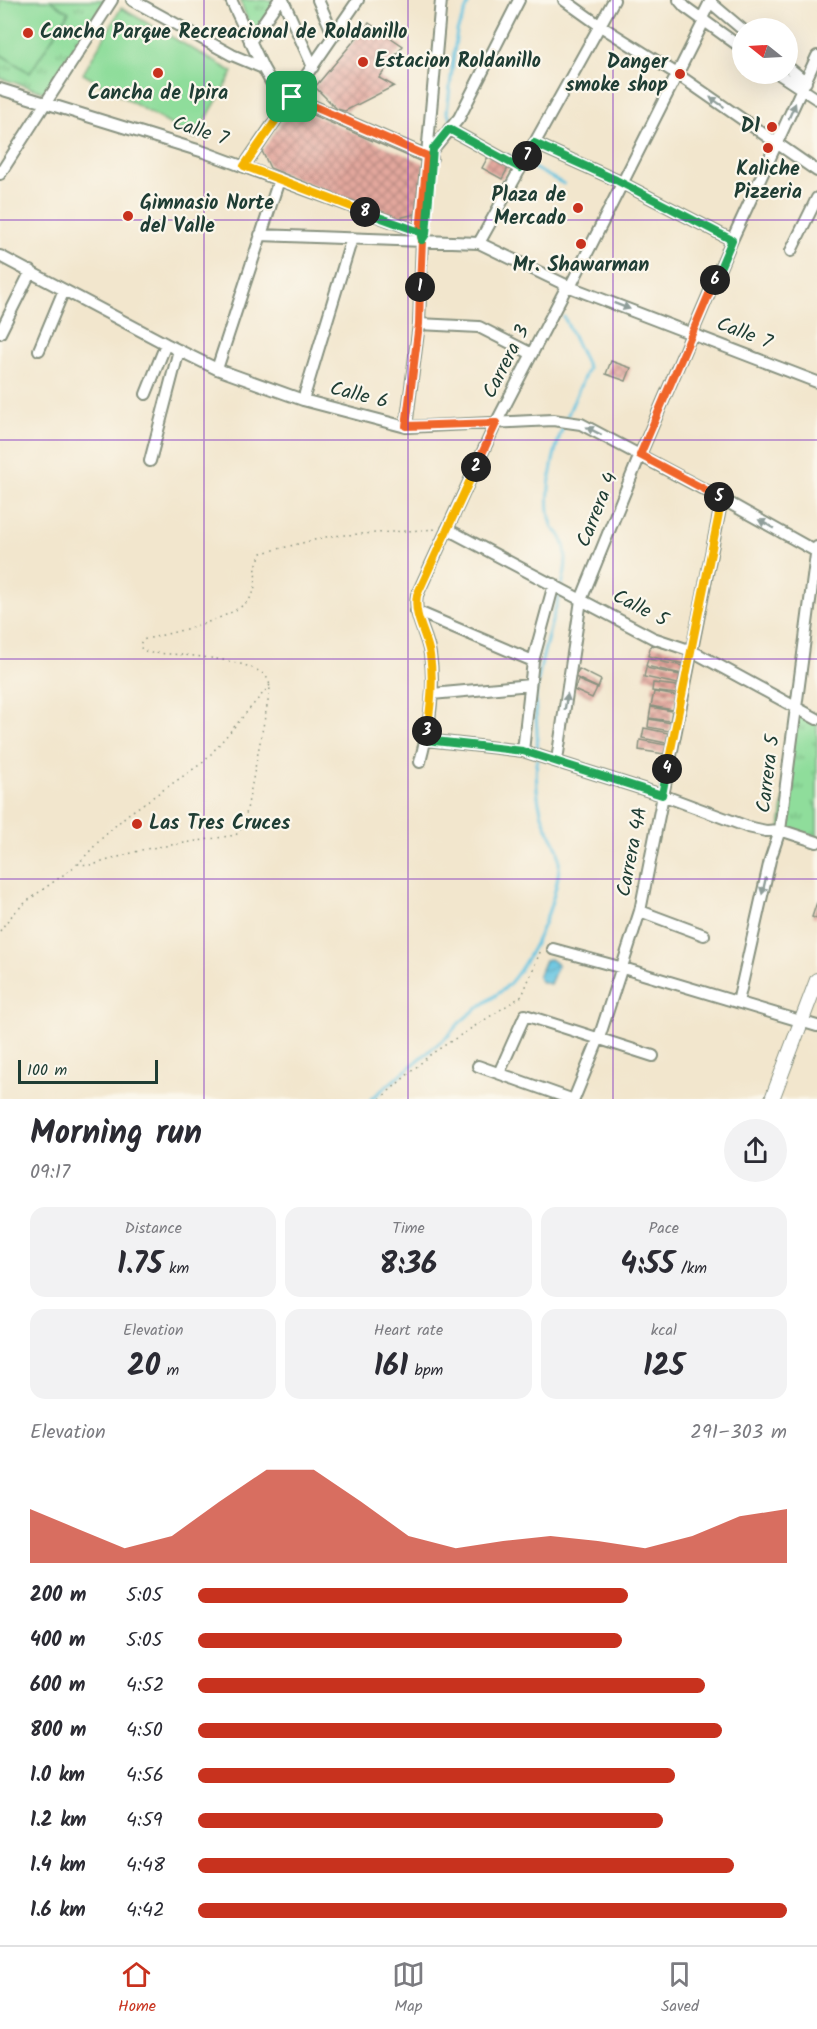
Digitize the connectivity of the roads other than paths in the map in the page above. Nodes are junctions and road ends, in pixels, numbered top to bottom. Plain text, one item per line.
1 (112, 0) edge
2 (132, 0) edge
3 (231, 0) edge
4 (281, 0) edge
5 (318, 0) edge
6 (441, 0) edge
7 (446, 0) edge
8 (519, 0) edge
9 (564, 0) edge
10 (614, 0) edge
11 (675, 0) edge
12 (356, 1) edge
13 (711, 1) edge
14 (682, 4) edge
15 (702, 18) junction
16 (732, 20) edge
17 (599, 25) junction
18 (334, 36) junction
19 (732, 40) edge
20 (250, 42) junction
21 (817, 56) edge
22 (313, 67) junction
23 (262, 68) junction
24 (674, 72) junction
25 (798, 79) edge
26 (798, 83) edge
27 (804, 86) junction
28 (0, 88) edge
29 (292, 97) junction
30 (817, 99) edge
31 (47, 103) junction
32 (285, 107) junction
33 (453, 125) junction
34 (534, 143) junction
35 (777, 145) junction
36 (430, 155) junction
37 (244, 166) junction
38 (521, 166) junction
39 (817, 171) edge
40 (0, 174) edge
41 (279, 180) junction
42 (619, 182) junction
43 (817, 198) edge
44 (261, 235) junction
45 (421, 236) junction
46 (352, 238) junction
47 (732, 240) junction
48 (479, 243) junction
49 (790, 251) dead end
50 (0, 256) edge
51 (31, 271) junction
52 (567, 286) junction
53 (64, 290) junction
54 (419, 324) junction
55 (0, 333) edge
56 (693, 333) junction
57 (166, 344) junction
58 (39, 350) dead end
59 (179, 350) junction
60 (532, 354) junction
61 (217, 369) junction
62 (817, 382) edge
63 (146, 394) dead end
64 (303, 400) junction
65 (496, 423) junction
66 (406, 426) junction
67 (640, 455) junction
68 (150, 461) dead end
69 (722, 499) junction
70 (447, 529) junction
71 (817, 550) edge
72 (559, 587) junction
73 (581, 600) junction
74 (416, 611) junction
75 (693, 651) junction
76 (533, 661) junction
77 (530, 685) junction
78 (432, 694) junction
79 (795, 706) junction
80 (817, 719) edge
81 (426, 740) junction
82 (526, 751) junction
83 (557, 760) junction
84 (420, 762) dead end
85 (662, 795) junction
86 (780, 830) junction
87 (817, 842) edge
88 (640, 911) junction
89 (704, 935) dead end
90 (553, 949) road end
91 (623, 968) junction
92 (817, 980) edge
93 (738, 1002) junction
94 (801, 1021) junction
95 (817, 1026) edge
96 (599, 1038) junction
97 (653, 1056) dead end
98 (478, 1066) dead end
99 (499, 1073) junction
100 (572, 1099) edge
101 (772, 1099) edge

1 - 31 street
2 - 23 street
3 - 20 street
4 - 20 street
4 - 22 street
5 - 18 street
6 - 36 street
7 - 36 street
8 - 33 street
9 - 17 street
10 - 17 street
11 - 14 street
12 - 18 street
13 - 15 street, Carrera 3
13 - 16 street
14 - 15 street
15 - 19 street
15 - 24 street, Carrera 3
17 - 24 street
17 - 34 street
18 - 22 street
20 - 23 street
21 - 27 street, Carrera 4
22 - 29 street
23 - 32 street
35 -> 24 street
24 - 42 street, Carrera 3
25 - 27 street
26 - 27 street
27 - 30 street
35 -> 27 street, Carrera 4
28 - 31 street, Calle 7
29 - 32 street
29 - 36 street
31 - 37 street, Calle 7
31 - 40 street
32 - 37 street
33 - 36 street
33 - 38 street
34 - 38 street
34 - 42 street
35 - 39 street
35 - 47 street, Carrera 4
36 - 45 street
37 - 41 street, Calle 7
38 - 48 street
41 - 44 street
41 - 45 street, Calle 7
42 - 47 street
42 - 52 street, Carrera 3
43 - 49 street
44 - 46 street
44 - 61 street
45 - 46 street
45 - 48 street, Calle 7
45 - 54 street
46 - 64 street
47 - 56 street, Carrera 4
48 - 52 street, Calle 7
50 - 51 street, Calle 6
51 - 53 street, Calle 6
51 - 55 street
52 -> 56 street, Calle 7
52 - 60 street, Carrera 3
53 - 57 street, Calle 6
53 - 58 street
54 - 60 street
54 - 66 street
56 - 62 street, Calle 7
56 - 67 street, Carrera 4
57 - 59 street, Calle 6
57 - 63 street
59 - 61 street, Calle 6
59 - 68 street
60 - 65 street, Carrera 3
61 - 64 street, Calle 6
64 - 66 street, Calle 6
65 - 66 street, Calle 6
67 -> 65 street, Calle 6
65 - 70 street, Carrera 3
67 - 69 street, Calle 6
67 - 73 street, Carrera 4
71 -> 69 street, Calle 6
69 - 75 street, Carrera 4A
70 - 72 street, Calle 5
70 - 74 street, Carrera 3
71 - 79 street, Carrera 5
72 - 73 street, Calle 5
72 - 76 street
73 - 75 street, Calle 5
83 -> 73 street, Carrera 4
74 - 76 street
74 - 78 street
75 - 79 street, Calle 5
75 - 85 street, Carrera 4A
76 - 77 street
77 - 78 street
77 - 82 street
78 - 81 street
79 - 80 street, Calle 5
79 - 86 street, Carrera 5
81 - 82 street
81 - 84 street
82 - 83 street
83 - 85 street
85 - 86 street
85 - 88 street, Carrera 4A
86 - 87 street
86 -> 93 street, Carrera 5
88 - 89 street
88 - 91 street, Carrera 4A
90 - 91 street
91 - 93 street
91 - 96 street, Carrera 4A
92 - 94 main road
93 - 94 street
94 - 95 street
94 - 101 main road
96 - 97 street
96 - 99 street
96 - 100 street, Carrera 4A
98 - 99 street
99 - 100 street

